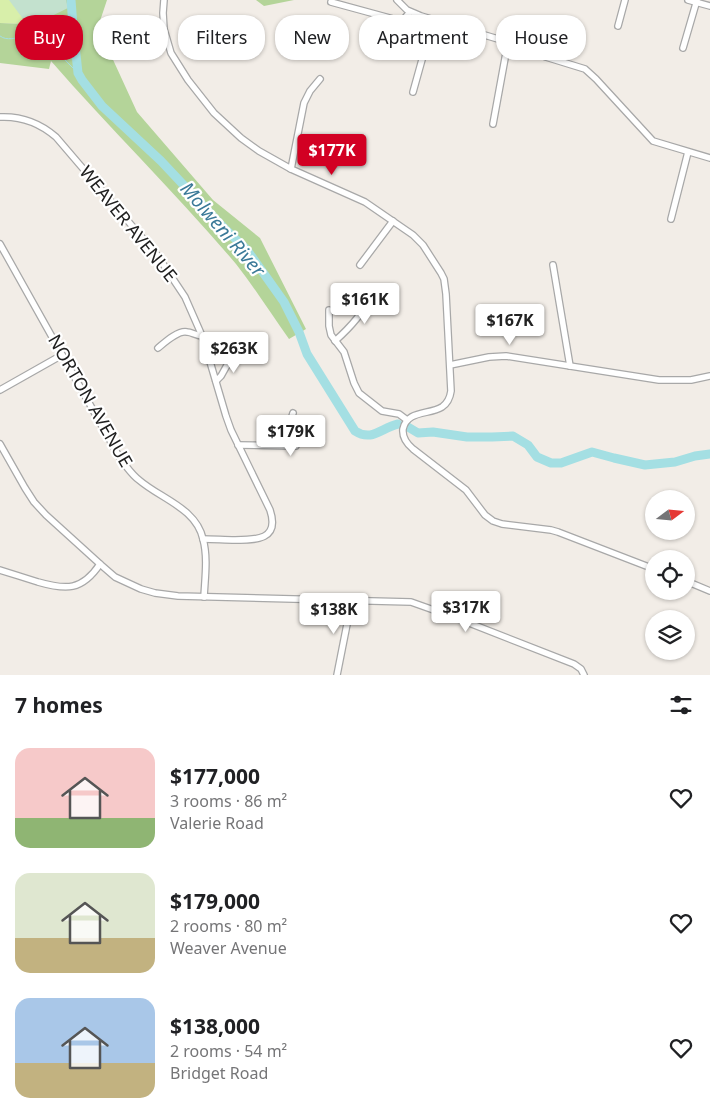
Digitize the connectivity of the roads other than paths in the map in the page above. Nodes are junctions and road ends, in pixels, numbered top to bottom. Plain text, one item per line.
1 (164, 0) edge
2 (397, 0) edge
3 (625, 0) edge
4 (688, 0) edge
5 (696, 1) edge
6 (331, 2) dead end
7 (710, 6) edge
8 (410, 12) junction
9 (419, 15) edge
10 (618, 26) dead end
11 (683, 48) dead end
12 (422, 60) edge
13 (505, 60) edge
14 (555, 60) edge
15 (320, 79) dead end
16 (414, 92) dead end
17 (0, 117) edge
18 (494, 124) dead end
19 (688, 152) junction
20 (710, 158) edge
21 (291, 169) junction
22 (671, 219) dead end
23 (393, 222) junction
24 (0, 244) edge
25 (360, 264) dead end
26 (552, 264) dead end
27 (374, 292) dead end
28 (329, 310) dead end
29 (203, 336) junction
30 (335, 341) junction
31 (158, 348) dead end
32 (234, 351) dead end
33 (62, 355) junction
34 (450, 365) junction
35 (570, 366) junction
36 (710, 376) edge
37 (216, 381) junction
38 (0, 390) edge
39 (293, 413) dead end
40 (407, 420) junction
41 (0, 444) edge
42 (238, 445) junction
43 (203, 539) junction
44 (100, 564) junction
45 (645, 566) edge
46 (0, 570) edge
47 (695, 584) edge
48 (710, 590) edge
49 (204, 597) junction
50 (352, 600) junction
51 (337, 675) edge
52 (584, 675) edge

1 - 21 street
2 - 8 street
3 - 10 street
4 - 5 street
5 - 7 street
5 - 11 street
6 - 8 street
8 - 9 street
12 - 16 street
13 - 18 street
14 - 19 street
15 - 21 street
17 - 29 street, WEAVER AVENUE
19 - 20 street
19 - 22 street
21 - 23 street
23 - 25 street
23 - 34 street
24 - 33 street, NORTON AVENUE
26 - 35 street
27 - 30 street
28 - 30 street
29 - 31 street
29 - 37 street, WEAVER AVENUE
30 - 40 street
32 - 37 street
33 - 38 street
33 - 43 street, NORTON AVENUE
34 - 35 street
34 - 40 street
35 - 36 street
37 - 42 street, WEAVER AVENUE
39 - 42 street
40 - 45 street
41 - 44 street
42 - 43 street, WEAVER AVENUE
43 - 49 street, NORTON AVENUE
44 - 46 street
44 - 49 street
47 - 48 street
49 - 50 street
50 - 51 street
50 - 52 street

